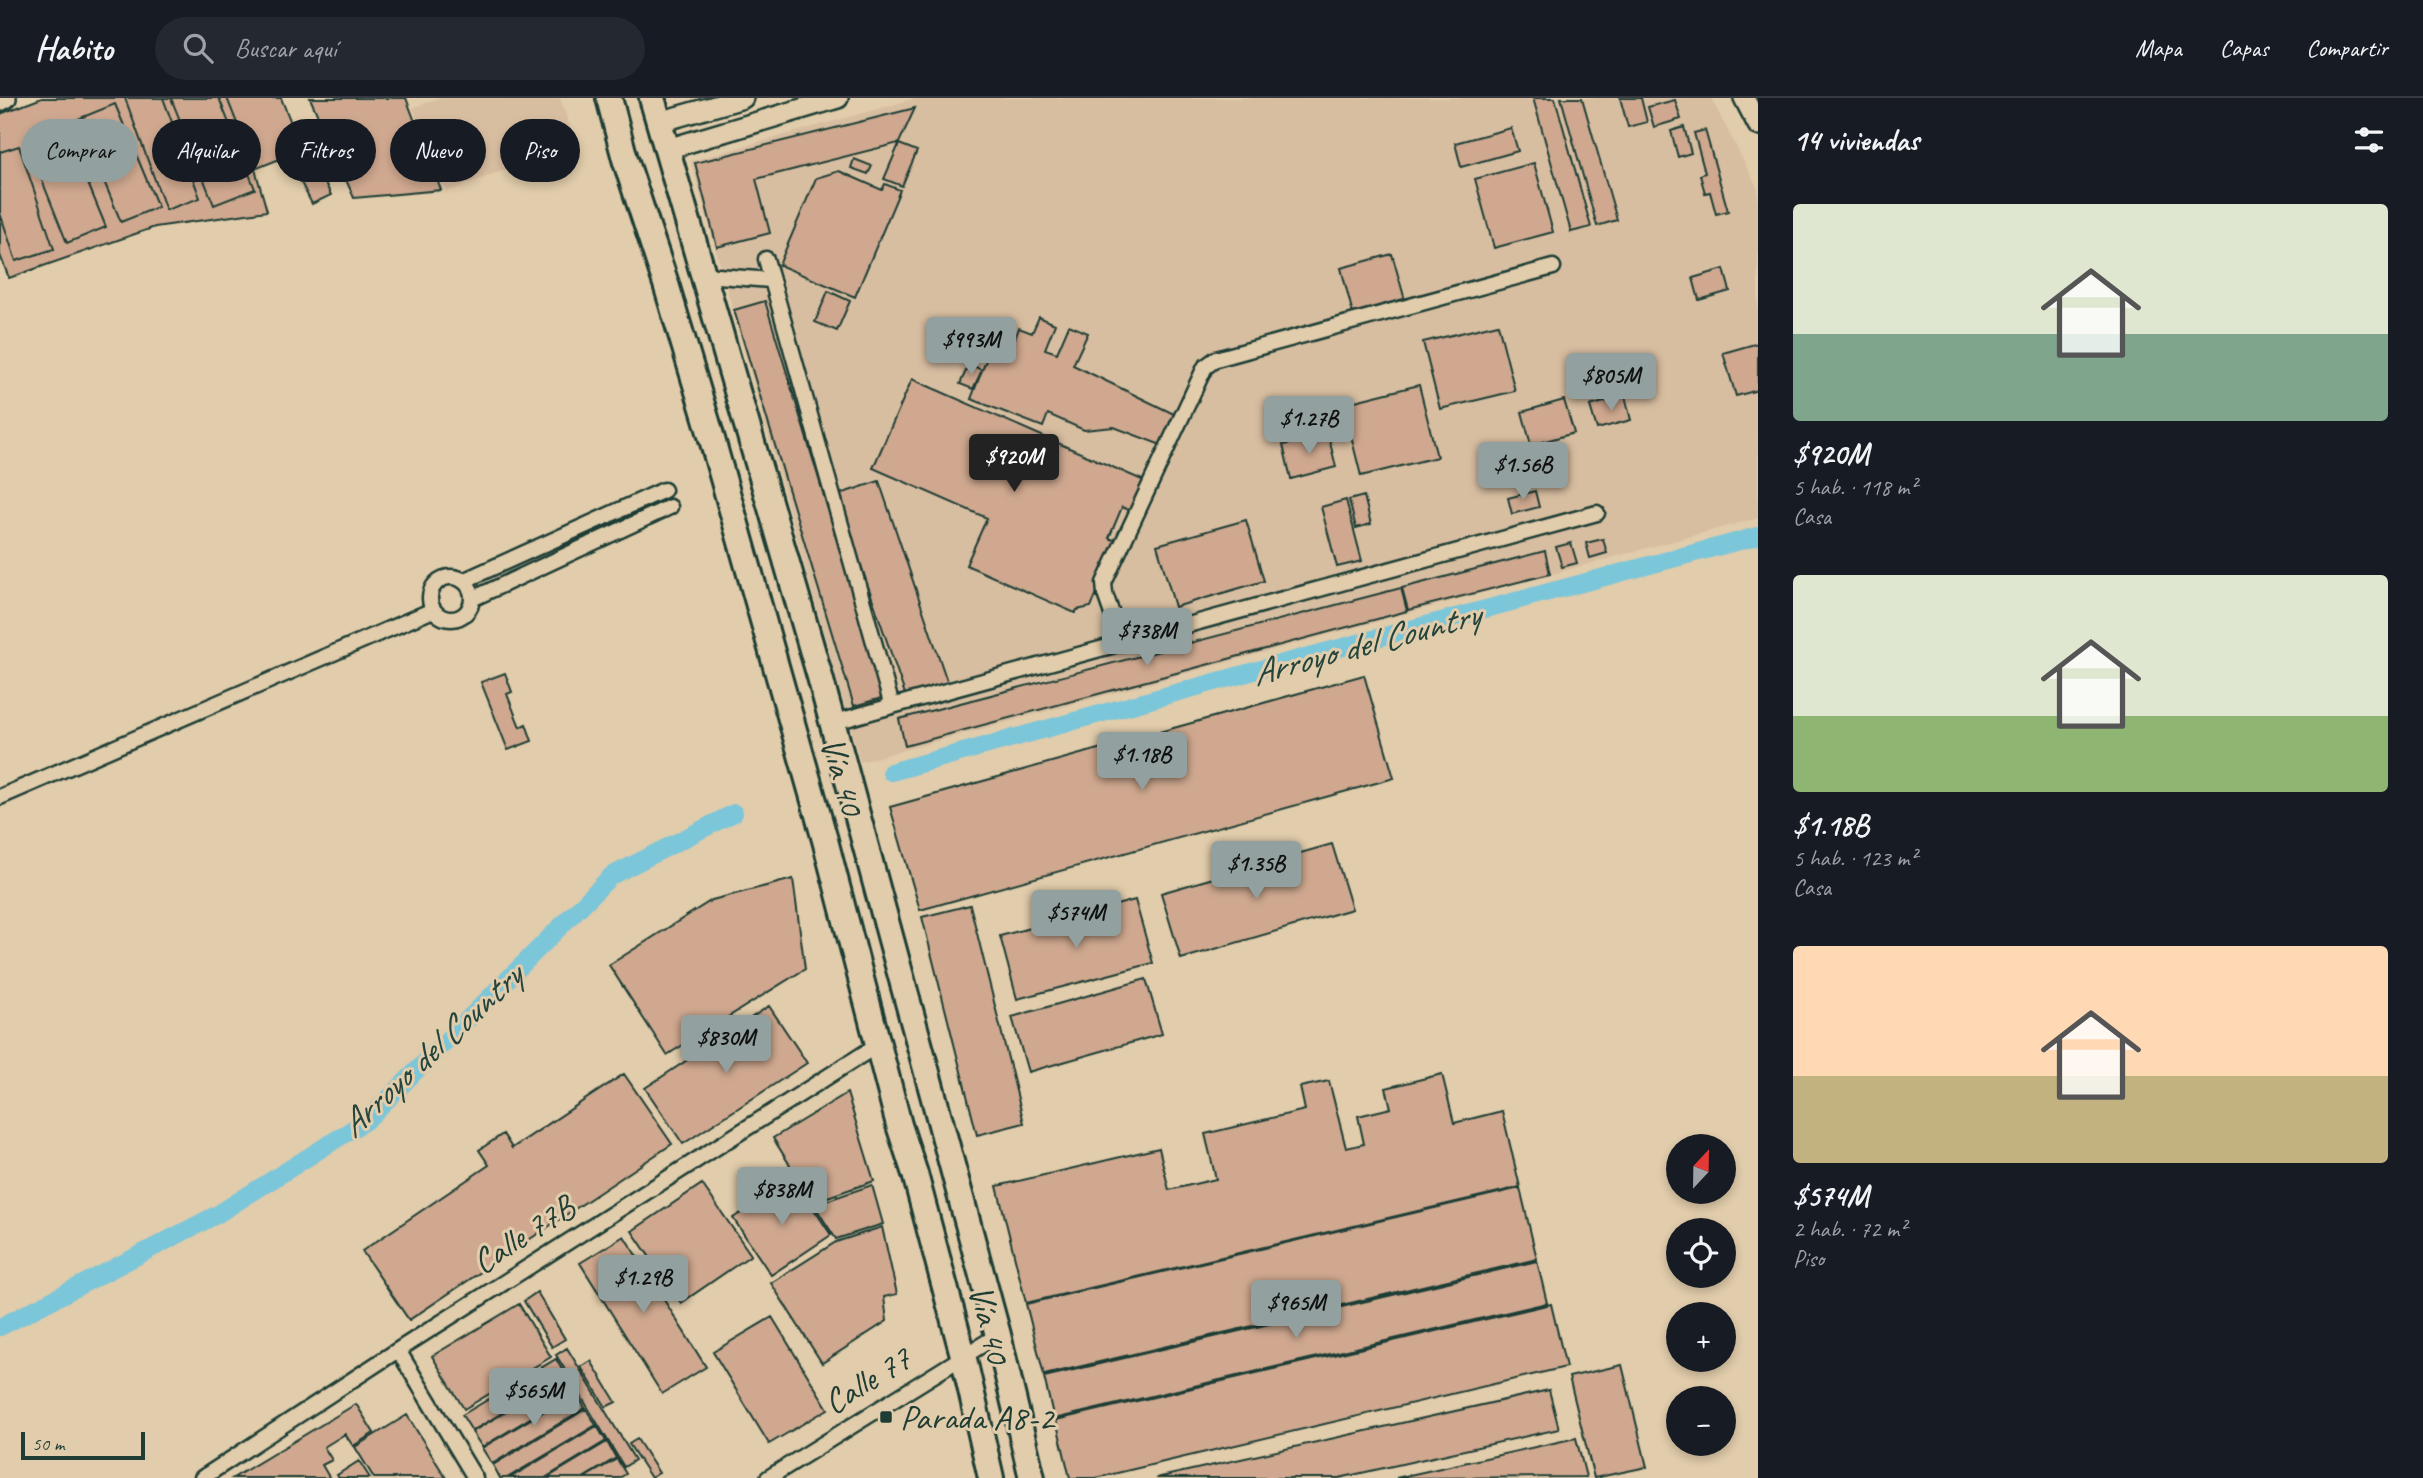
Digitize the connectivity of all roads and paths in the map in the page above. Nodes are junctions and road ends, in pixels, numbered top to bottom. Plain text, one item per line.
1 (6, 98) edge
2 (609, 98) edge
3 (652, 98) edge
4 (743, 98) edge
5 (838, 98) edge
6 (1744, 98) edge
7 (0, 100) edge
8 (659, 122) junction
9 (1758, 125) edge
10 (667, 149) junction
11 (766, 259) dead end
12 (1553, 267) dead end
13 (714, 275) junction
14 (771, 280) junction
15 (666, 284) junction
16 (664, 490) dead end
17 (670, 507) dead end
18 (1597, 513) dead end
19 (463, 581) junction
20 (472, 599) junction
21 (433, 610) junction
22 (1128, 641) junction
23 (820, 677) junction
24 (781, 688) junction
25 (892, 706) junction
26 (840, 720) junction
27 (0, 797) edge
28 (879, 1044) junction
29 (952, 1164) junction
30 (915, 1174) junction
31 (998, 1335) junction
32 (398, 1350) junction
33 (963, 1355) junction
34 (202, 1478) edge
35 (475, 1478) edge
36 (768, 1478) edge
37 (991, 1478) edge
38 (1032, 1478) edge

1 - 7 main road
2 - 15 highway, Vía 40
3 - 8 highway, Vía 40
4 - 8 main road
5 - 10 main road
6 - 9 main road
8 - 10 highway, Vía 40
10 - 13 highway, Vía 40
11 - 14 street
12 - 22 street
13 - 14 street
13 - 15 highway
13 - 23 highway, Vía 40
14 - 25 street
15 - 24 highway, Vía 40
16 - 19 street
17 - 20 street
18 - 22 street
19 - 20 street
19 - 21 street
20 - 21 street
21 - 27 street
22 - 25 street
23 - 24 highway
23 - 26 highway, Vía 40
24 - 28 highway, Vía 40
25 - 26 street
26 - 29 highway, Vía 40
28 - 30 highway, Vía 40
28 - 32 street, Calle 77B
29 - 30 highway
29 - 31 highway, Vía 40
30 - 33 highway, Vía 40
31 - 33 street, Calle 77
31 - 38 highway, Vía 40
32 - 34 street, Calle 77B
32 - 35 street
33 - 36 street, Calle 77
33 - 37 highway, Vía 40

